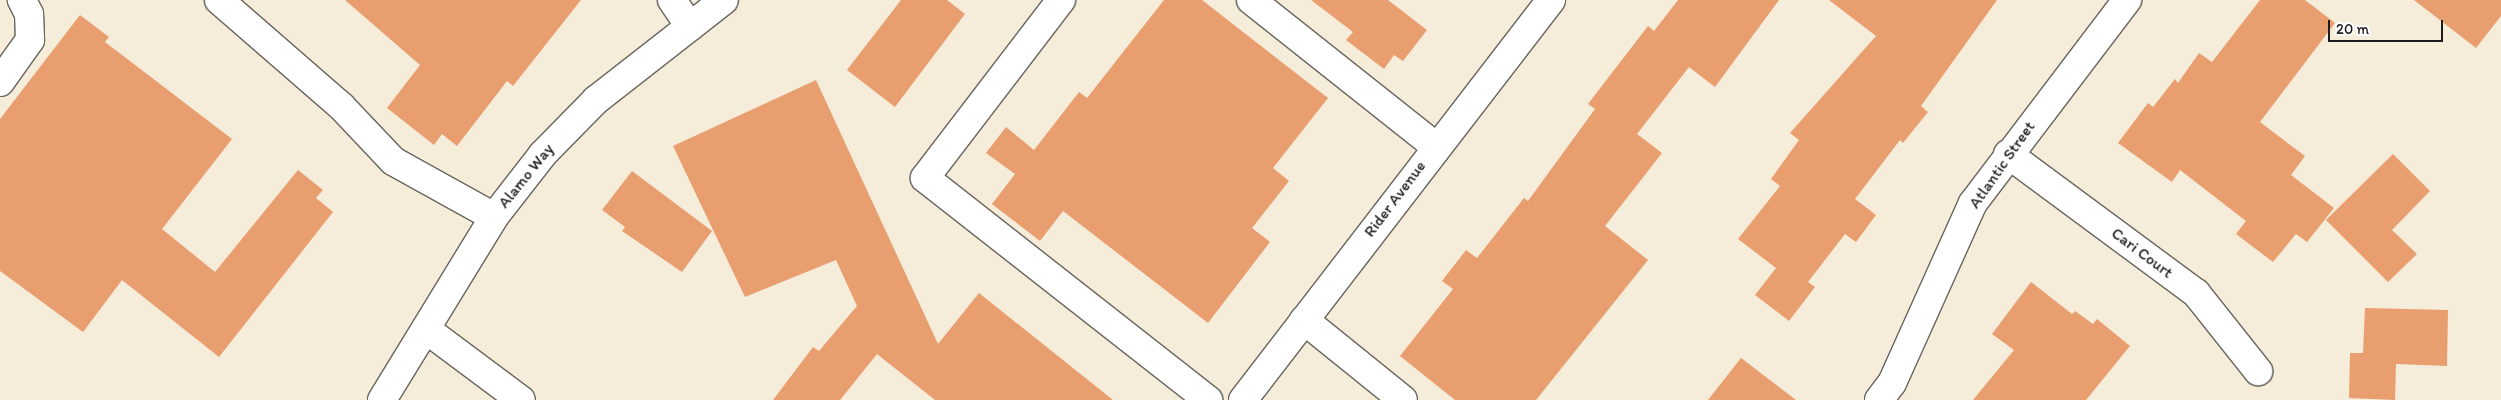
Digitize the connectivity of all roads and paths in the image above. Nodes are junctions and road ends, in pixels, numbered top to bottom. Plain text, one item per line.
1 (22, 0) edge
2 (219, 0) edge
3 (672, 0) edge
4 (724, 0) edge
5 (1061, 0) edge
6 (1251, 0) edge
7 (1551, 0) edge
8 (2127, 0) edge
9 (690, 27) junction
10 (0, 82) edge
11 (1435, 146) junction
12 (2008, 154) junction
13 (494, 217) junction
14 (1304, 320) junction
15 (427, 330) junction
16 (2258, 371) dead end
17 (382, 400) edge
18 (521, 400) edge
19 (1208, 400) edge
20 (1243, 400) edge
21 (1403, 400) edge
22 (1879, 400) edge

1 - 10 street
2 - 13 street
3 - 9 street
4 - 9 street, Alamo Way
5 - 19 street
6 - 11 street
7 - 11 street, Rider Avenue
8 - 12 street, Atlantic Street
9 - 13 street, Alamo Way
11 - 14 street, Rider Avenue
12 - 16 street, Cari Court
12 - 22 street, Atlantic Street
13 - 15 street, Alamo Way
14 - 20 street, Rider Avenue
14 - 21 street
15 - 17 street, Alamo Way
15 - 18 street

